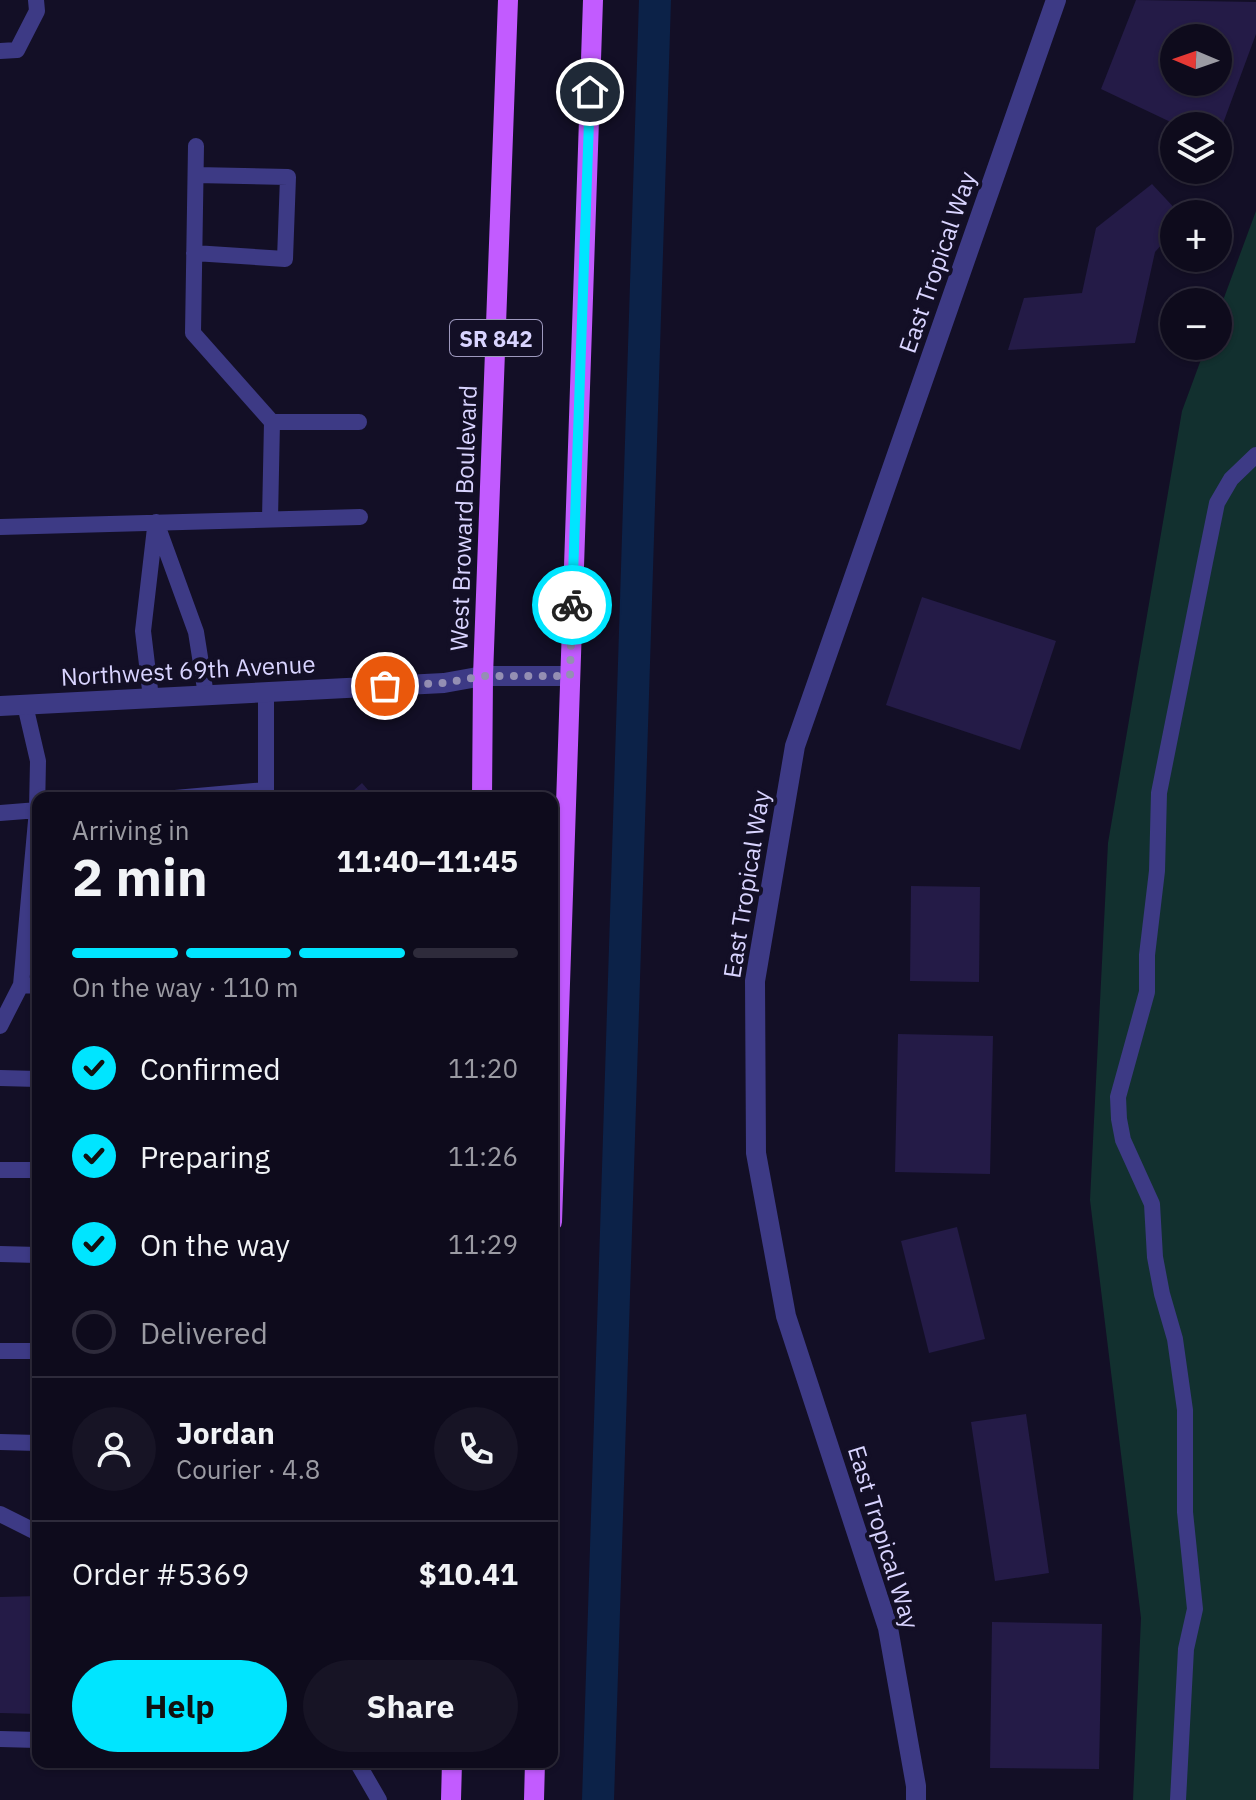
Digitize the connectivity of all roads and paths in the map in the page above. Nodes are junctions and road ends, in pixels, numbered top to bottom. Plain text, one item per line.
1 (36, 0) edge
2 (508, 0) edge
3 (593, 0) edge
4 (1056, 0) edge
5 (0, 51) edge
6 (196, 146) dead end
7 (196, 175) junction
8 (194, 253) junction
9 (272, 422) junction
10 (359, 422) dead end
11 (1256, 455) edge
12 (360, 517) dead end
13 (270, 519) junction
14 (156, 522) junction
15 (0, 527) edge
16 (483, 676) junction
17 (570, 676) junction
18 (266, 692) junction
19 (206, 695) junction
20 (151, 698) junction
21 (25, 705) junction
22 (0, 706) edge
23 (37, 792) edge
24 (266, 792) edge
25 (482, 792) edge
26 (32, 810) edge
27 (0, 813) edge
28 (32, 920) edge
29 (29, 986) edge
30 (0, 1026) edge
31 (558, 1040) edge
32 (0, 1078) edge
33 (32, 1079) edge
34 (0, 1170) edge
35 (32, 1170) edge
36 (0, 1254) edge
37 (32, 1255) edge
38 (0, 1351) edge
39 (32, 1351) edge
40 (0, 1442) edge
41 (32, 1443) edge
42 (0, 1514) edge
43 (32, 1530) edge
44 (0, 1739) edge
45 (32, 1740) edge
46 (360, 1768) edge
47 (452, 1768) edge
48 (535, 1768) edge
49 (379, 1800) edge
50 (451, 1800) edge
51 (534, 1800) edge
52 (916, 1800) edge
53 (1178, 1800) edge

1 - 5 lane
2 - 16 main road, West Broward Boulevard / SR 842
3 - 17 main road
4 - 52 street, East Tropical Way
6 - 7 lane
7 - 8 lane
7 - 8 lane
8 - 9 lane
9 - 10 lane
9 - 13 lane
11 - 53 lane
12 - 13 lane
13 - 14 lane
14 - 15 lane
14 - 19 lane
14 - 20 lane
16 - 17 street, Northwest 69th Avenue
16 - 18 street, Northwest 69th Avenue
16 - 25 main road, West Broward Boulevard / SR 842
17 - 31 main road
18 - 19 street, Northwest 69th Avenue
18 - 24 lane
19 - 20 street, Northwest 69th Avenue
20 - 21 street, Northwest 69th Avenue
21 - 22 street, Northwest 69th Avenue
21 - 23 lane
26 - 27 lane
28 - 29 lane
29 - 30 lane
32 - 33 lane
34 - 35 lane
36 - 37 lane
38 - 39 lane
40 - 41 lane
42 - 43 lane
44 - 45 lane
46 - 49 lane
47 - 50 main road
48 - 51 main road

